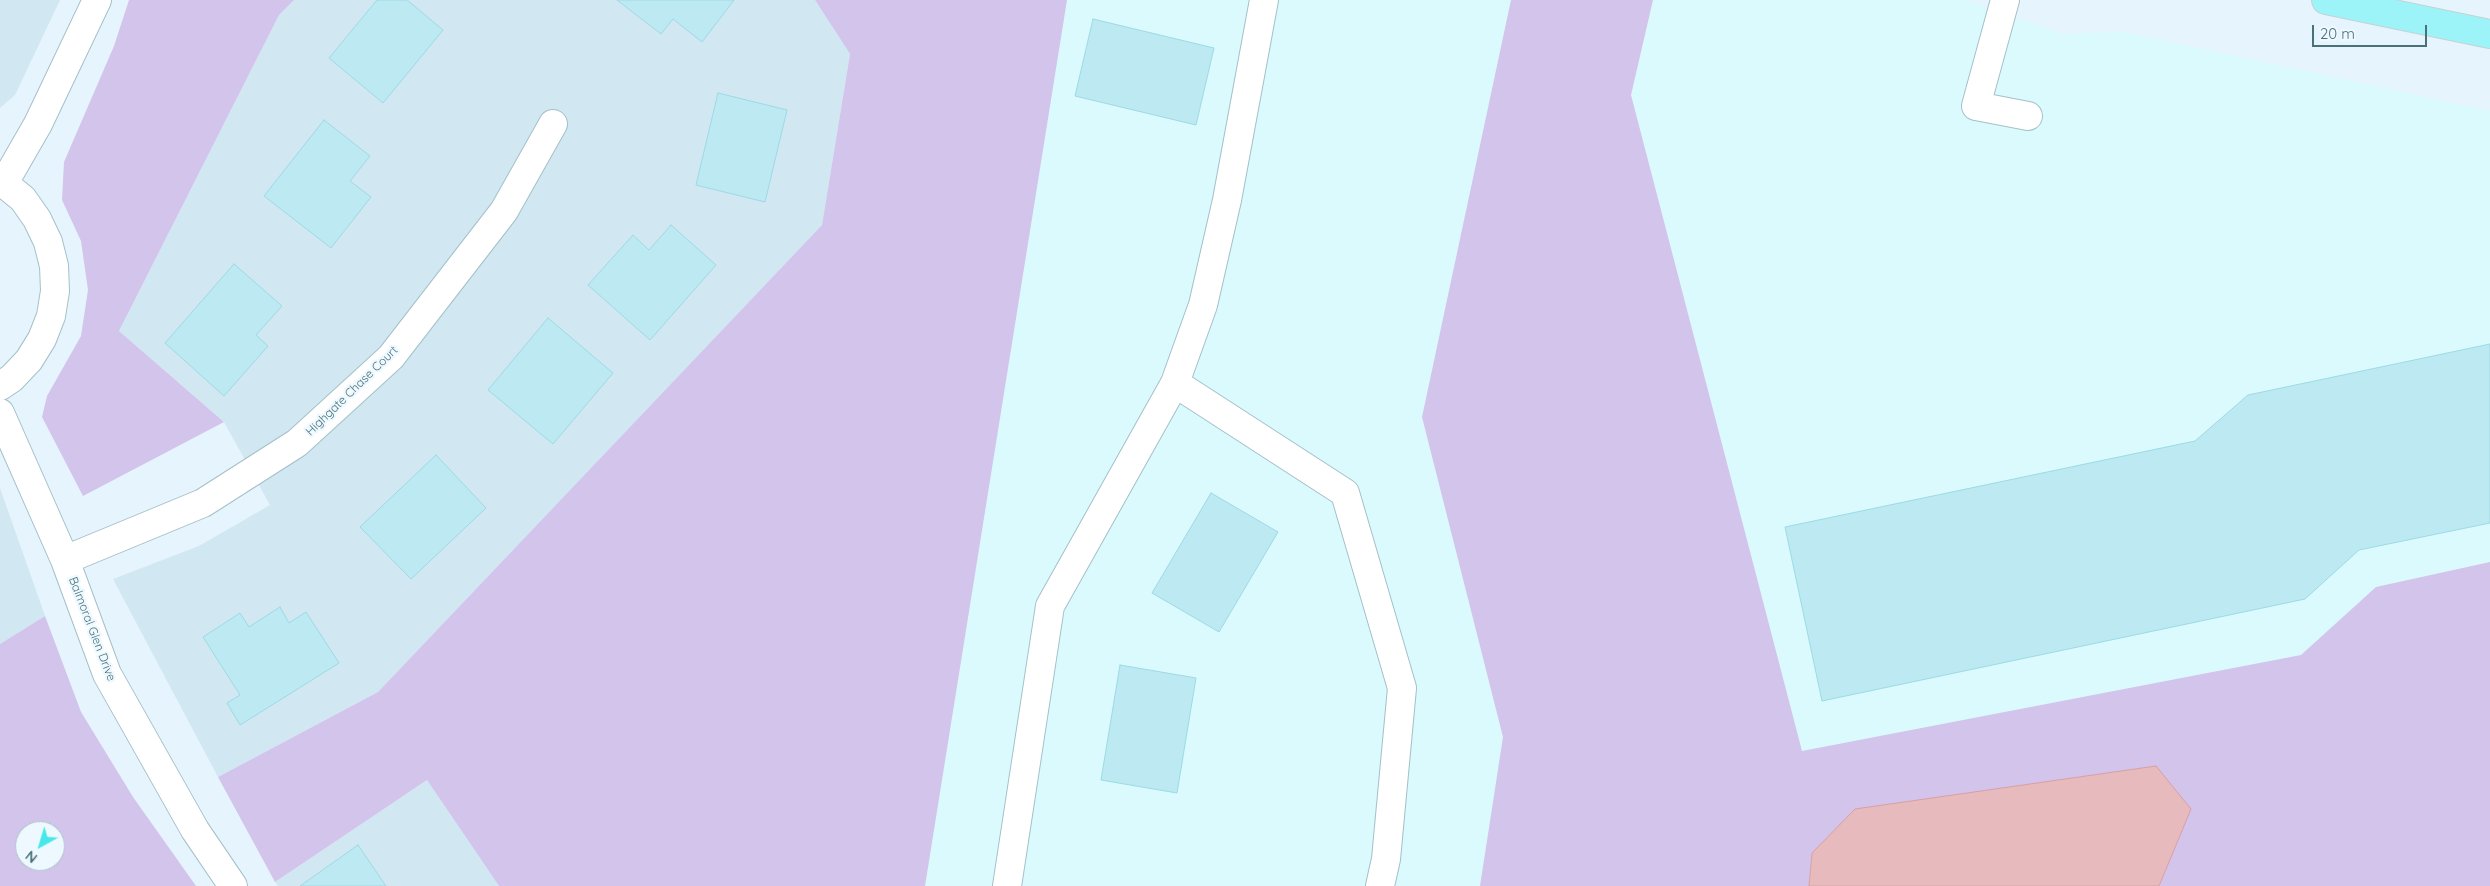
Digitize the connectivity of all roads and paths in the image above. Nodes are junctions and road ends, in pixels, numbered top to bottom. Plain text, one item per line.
1 (98, 0) edge
2 (1264, 0) edge
3 (2005, 0) edge
4 (2326, 0) edge
5 (2490, 34) edge
6 (2028, 116) dead end
7 (553, 124) dead end
8 (2, 182) edge
9 (1176, 383) junction
10 (0, 386) edge
11 (0, 413) edge
12 (65, 560) junction
13 (233, 886) edge
14 (1007, 886) edge
15 (1380, 886) edge

1 - 8 street
2 - 9 street
3 - 6 street
4 - 5 highway
7 - 12 street, Highgate Chase Court
8 - 10 street
9 - 14 street
9 - 15 street
11 - 12 street, Balmoral Glen Drive
12 - 13 street, Balmoral Glen Drive

